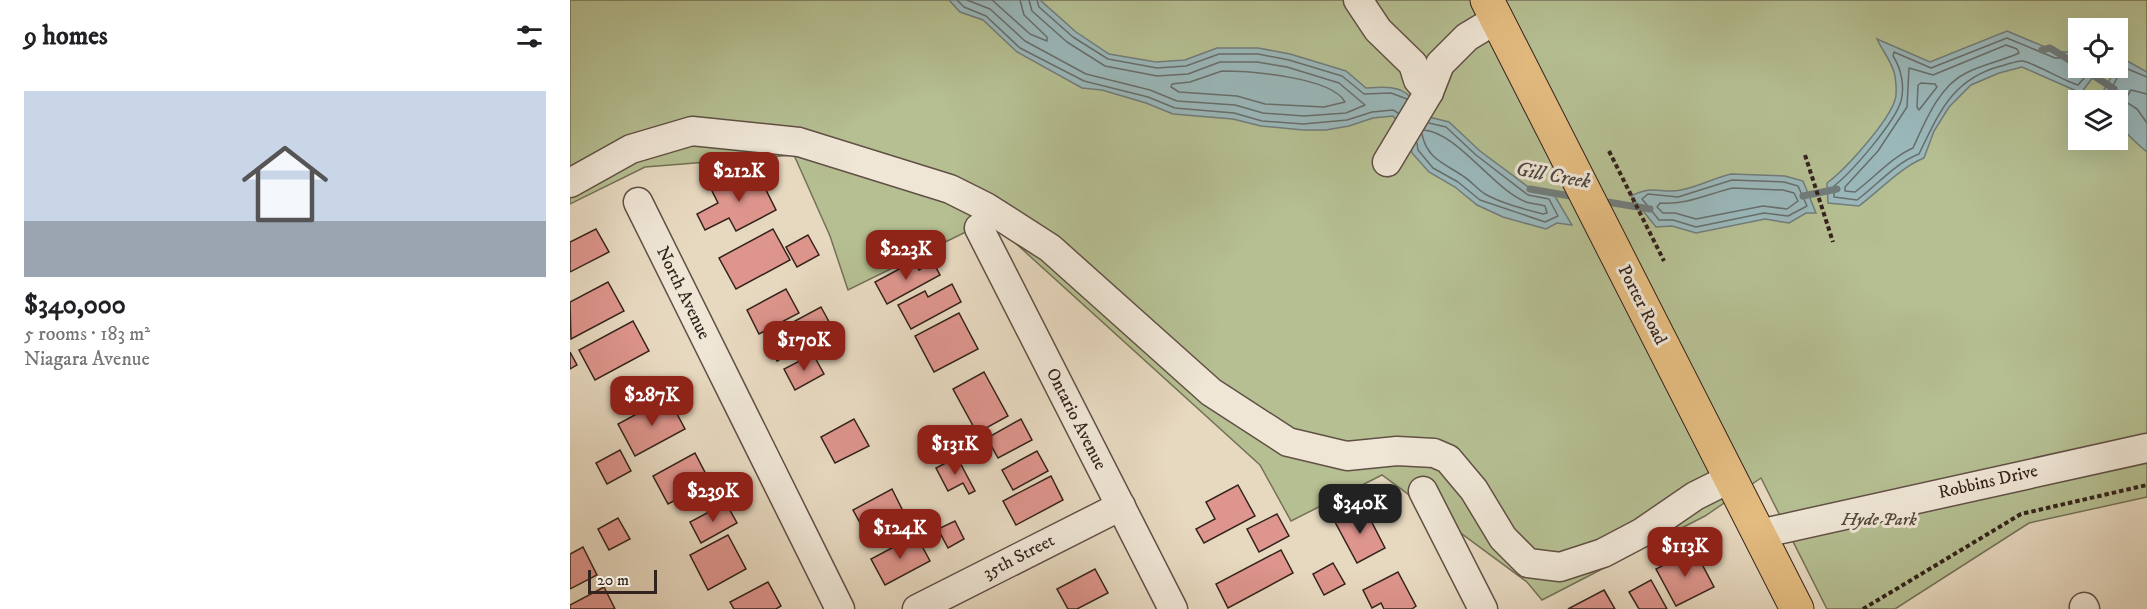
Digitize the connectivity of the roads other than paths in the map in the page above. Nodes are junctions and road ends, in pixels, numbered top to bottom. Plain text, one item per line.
1 (1358, 0) edge
2 (1492, 10) edge
3 (1429, 92) junction
4 (1387, 162) dead end
5 (570, 183) edge
6 (638, 202) dead end
7 (979, 228) dead end
8 (2147, 448) edge
9 (1731, 478) junction
10 (1423, 490) dead end
11 (1120, 506) junction
12 (1759, 534) junction
13 (840, 609) edge
14 (917, 609) edge
15 (1173, 609) edge
16 (1484, 609) edge
17 (1797, 609) edge

1 - 3 street
2 - 3 street
2 - 9 main road, Porter Road
3 - 4 street
5 - 9 street
6 - 13 street, North Avenue
7 - 11 street, Ontario Avenue
8 - 12 street, Robbins Drive
9 - 12 main road, Porter Road
10 - 16 street
11 - 14 street, 35th Street
11 - 15 street, Ontario Avenue
12 - 17 main road, Porter Road

